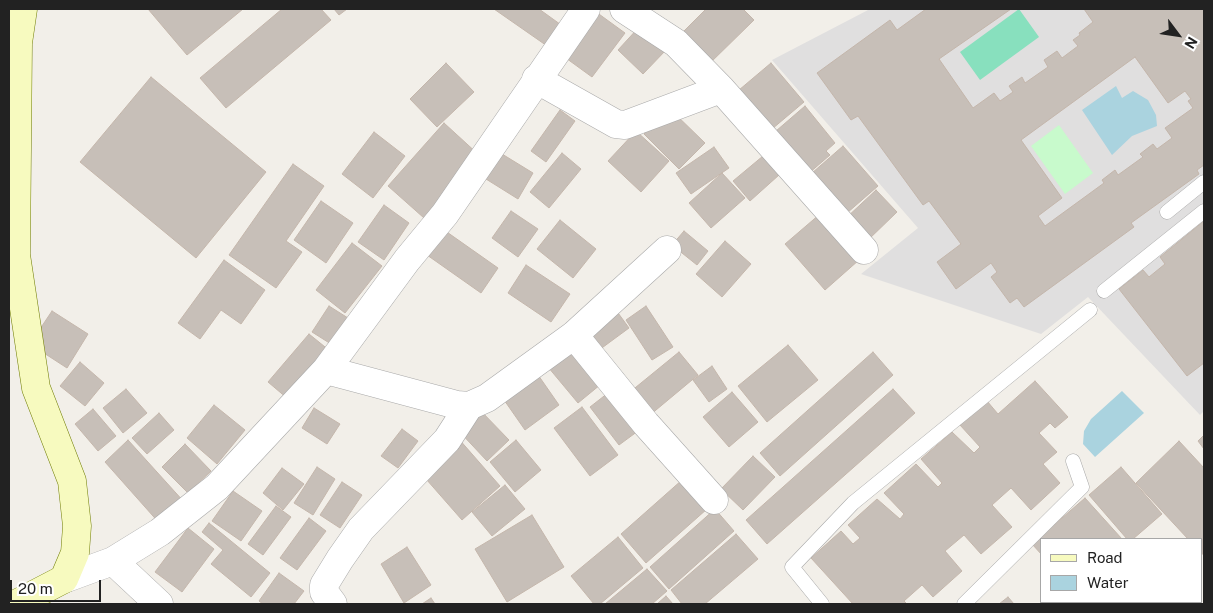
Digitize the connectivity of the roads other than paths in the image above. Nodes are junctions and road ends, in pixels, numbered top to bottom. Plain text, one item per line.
1 (23, 9) edge
2 (586, 9) edge
3 (624, 9) edge
4 (9, 18) edge
5 (536, 79) junction
6 (721, 89) junction
7 (1204, 182) edge
8 (1204, 211) edge
9 (1168, 212) dead end
10 (667, 250) dead end
11 (864, 250) dead end
12 (1104, 291) dead end
13 (1090, 310) dead end
14 (574, 335) junction
15 (326, 370) junction
16 (469, 406) junction
17 (1073, 461) dead end
18 (714, 500) dead end
19 (113, 561) junction
20 (64, 579) junction
21 (16, 604) edge
22 (159, 604) edge
23 (333, 604) edge
24 (822, 604) edge
25 (964, 604) edge

1 - 4 street
1 - 20 street
2 - 5 street
3 - 6 street
5 - 6 street
5 - 15 street
6 - 11 street
7 - 9 lane
8 - 12 lane
10 - 14 street
13 - 24 lane
14 - 16 street
14 - 18 street
15 - 16 street
15 - 19 street
16 - 23 street
17 - 25 lane
19 - 20 street
19 - 22 street
20 - 21 street

